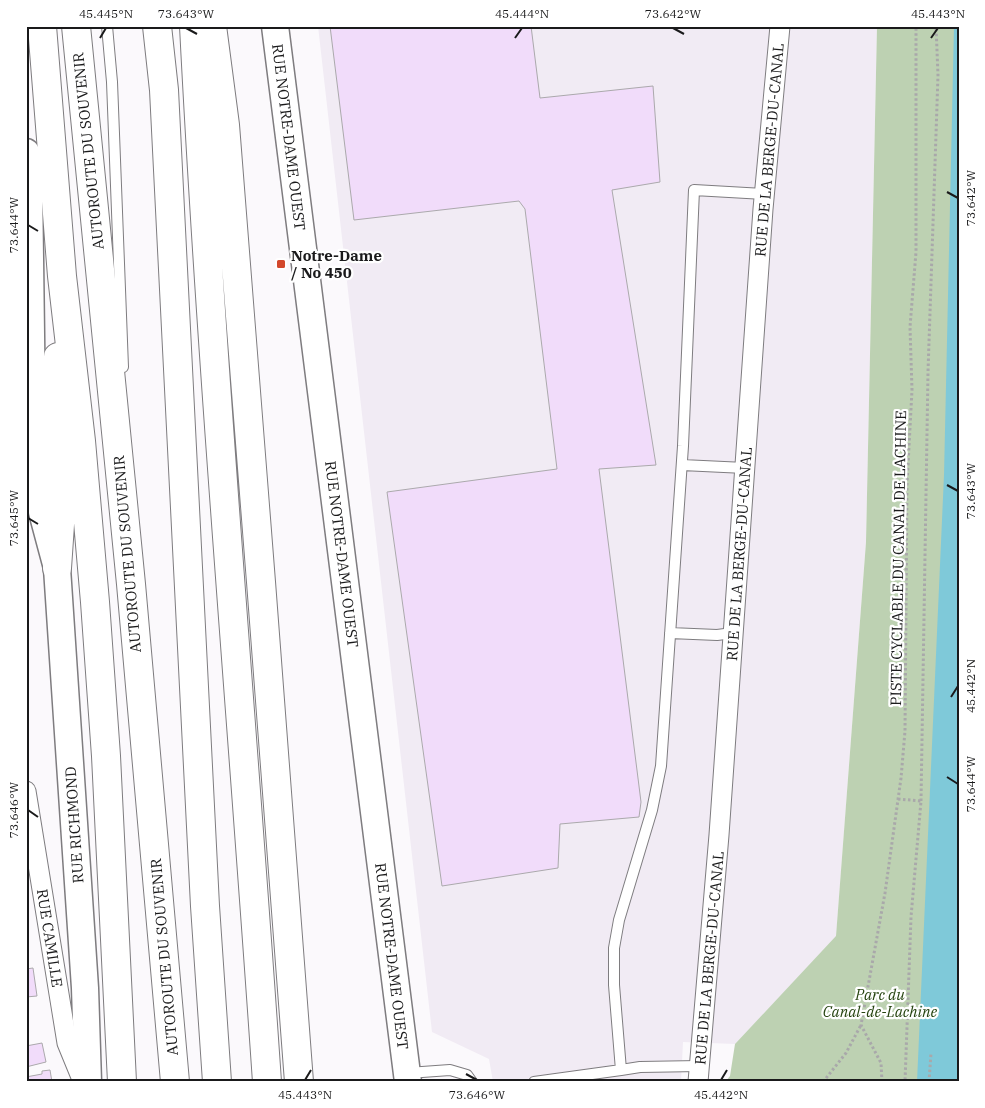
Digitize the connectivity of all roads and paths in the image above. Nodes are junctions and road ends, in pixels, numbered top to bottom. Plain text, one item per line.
1 (42, 26) edge
2 (76, 26) edge
3 (107, 26) edge
4 (156, 26) edge
5 (194, 26) edge
6 (212, 26) edge
7 (275, 26) edge
8 (780, 26) edge
9 (916, 26) edge
10 (936, 26) edge
11 (26, 152) edge
12 (765, 194) junction
13 (62, 276) junction
14 (123, 378) dead end
15 (124, 407) dead end
16 (682, 465) junction
17 (745, 468) junction
18 (57, 568) junction
19 (131, 584) junction
20 (670, 633) junction
21 (733, 633) junction
22 (26, 790) edge
23 (898, 799) junction
24 (921, 801) junction
25 (31, 851) edge
26 (861, 1025) junction
27 (931, 1053) dead end
28 (621, 1070) junction
29 (699, 1074) edge
30 (407, 1078) edge
31 (84, 1082) edge
32 (88, 1082) edge
33 (122, 1082) edge
34 (175, 1082) edge
35 (217, 1082) edge
36 (267, 1082) edge
37 (299, 1082) edge
38 (472, 1082) edge
39 (534, 1082) edge
40 (824, 1082) edge
41 (882, 1082) edge
42 (905, 1082) edge
43 (929, 1082) edge

1 - 13 highway
2 - 19 highway, AUTOROUTE DU SOUVENIR
3 - 14 lane
4 - 35 highway
5 - 36 highway
6 - 37 highway
7 - 30 main road, RUE NOTRE-DAME OUEST
8 - 12 street, RUE DE LA BERGE-DU-CANAL
9 - 23 path, PISTE CYCLABLE DU CANAL DE LACHINE
10 - 24 path
11 - 18 main road, RUE RICHMOND
12 - 16 lane
12 - 17 street, RUE DE LA BERGE-DU-CANAL
13 - 18 highway
13 - 33 highway
15 - 19 lane
16 - 17 lane
16 - 20 lane
17 - 21 street, RUE DE LA BERGE-DU-CANAL
18 - 32 main road, RUE RICHMOND
19 - 34 highway, AUTOROUTE DU SOUVENIR
20 - 21 lane
20 - 28 lane
21 - 29 street, RUE DE LA BERGE-DU-CANAL
22 - 25 street, RUE CAMILLE
23 - 24 path
23 - 26 path, PISTE CYCLABLE DU CANAL DE LACHINE
24 - 42 path
25 - 31 street, RUE CAMILLE
26 - 40 path, PISTE CYCLABLE DU CANAL DE LACHINE
26 - 41 path
27 - 43 path
28 - 29 lane
28 - 39 lane
30 - 38 lane

